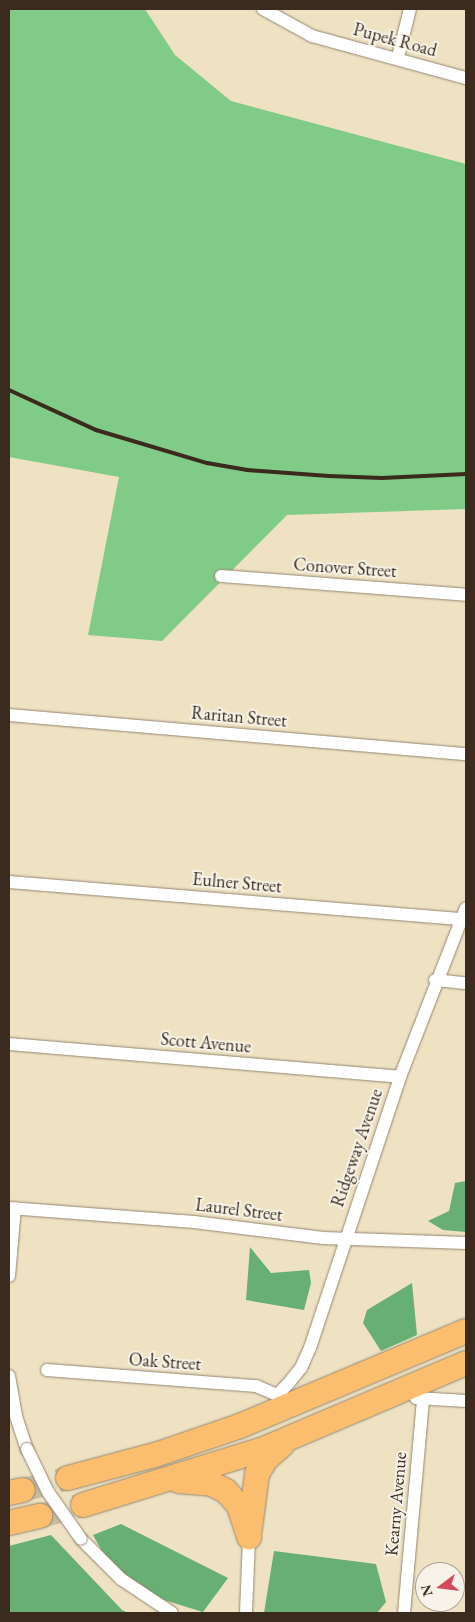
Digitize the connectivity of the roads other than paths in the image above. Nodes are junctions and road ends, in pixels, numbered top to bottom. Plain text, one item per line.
1 (263, 9) edge
2 (410, 9) edge
3 (398, 57) junction
4 (466, 78) edge
5 (221, 576) dead end
6 (466, 595) edge
7 (9, 715) edge
8 (466, 754) edge
9 (9, 882) edge
10 (464, 913) edge
11 (436, 980) junction
12 (466, 983) edge
13 (9, 1044) edge
14 (400, 1077) junction
15 (12, 1208) edge
16 (345, 1238) junction
17 (466, 1244) edge
18 (9, 1276) edge
19 (466, 1331) edge
20 (466, 1363) edge
21 (47, 1370) dead end
22 (466, 1372) edge
23 (9, 1376) edge
24 (466, 1386) edge
25 (278, 1395) junction
26 (394, 1396) junction
27 (423, 1398) junction
28 (466, 1401) edge
29 (240, 1426) junction
30 (292, 1438) junction
31 (68, 1478) tunnel mouth
32 (164, 1481) junction
33 (83, 1505) tunnel mouth
34 (40, 1516) tunnel mouth
35 (9, 1523) edge
36 (249, 1537) junction
37 (172, 1613) edge
38 (246, 1613) edge
39 (404, 1613) edge

1 - 3 street, Pupek Road
2 - 3 street
3 - 4 street, Pupek Road
5 - 6 street, Conover Street
7 - 8 street, Raritan Street
9 - 10 street, Eulner Street
10 - 11 street, Ridgeway Avenue
11 - 12 street
11 - 14 street, Ridgeway Avenue
13 - 14 street, Scott Avenue
14 - 16 street, Ridgeway Avenue
15 - 16 street, Laurel Street
15 - 18 street
16 - 17 street, Laurel Street
16 - 25 street, Ridgeway Avenue
19 - 29 highway
20 - 26 highway
21 - 25 street, Oak Street
22 - 24 highway
23 - 37 street, bridge
25 - 29 highway
26 - 27 street
26 - 30 highway
27 - 28 street
27 - 39 street, Kearny Avenue
29 - 31 highway
30 - 32 highway
30 - 36 highway
32 - 33 highway
32 - 36 highway
34 - 35 highway
36 - 38 street

